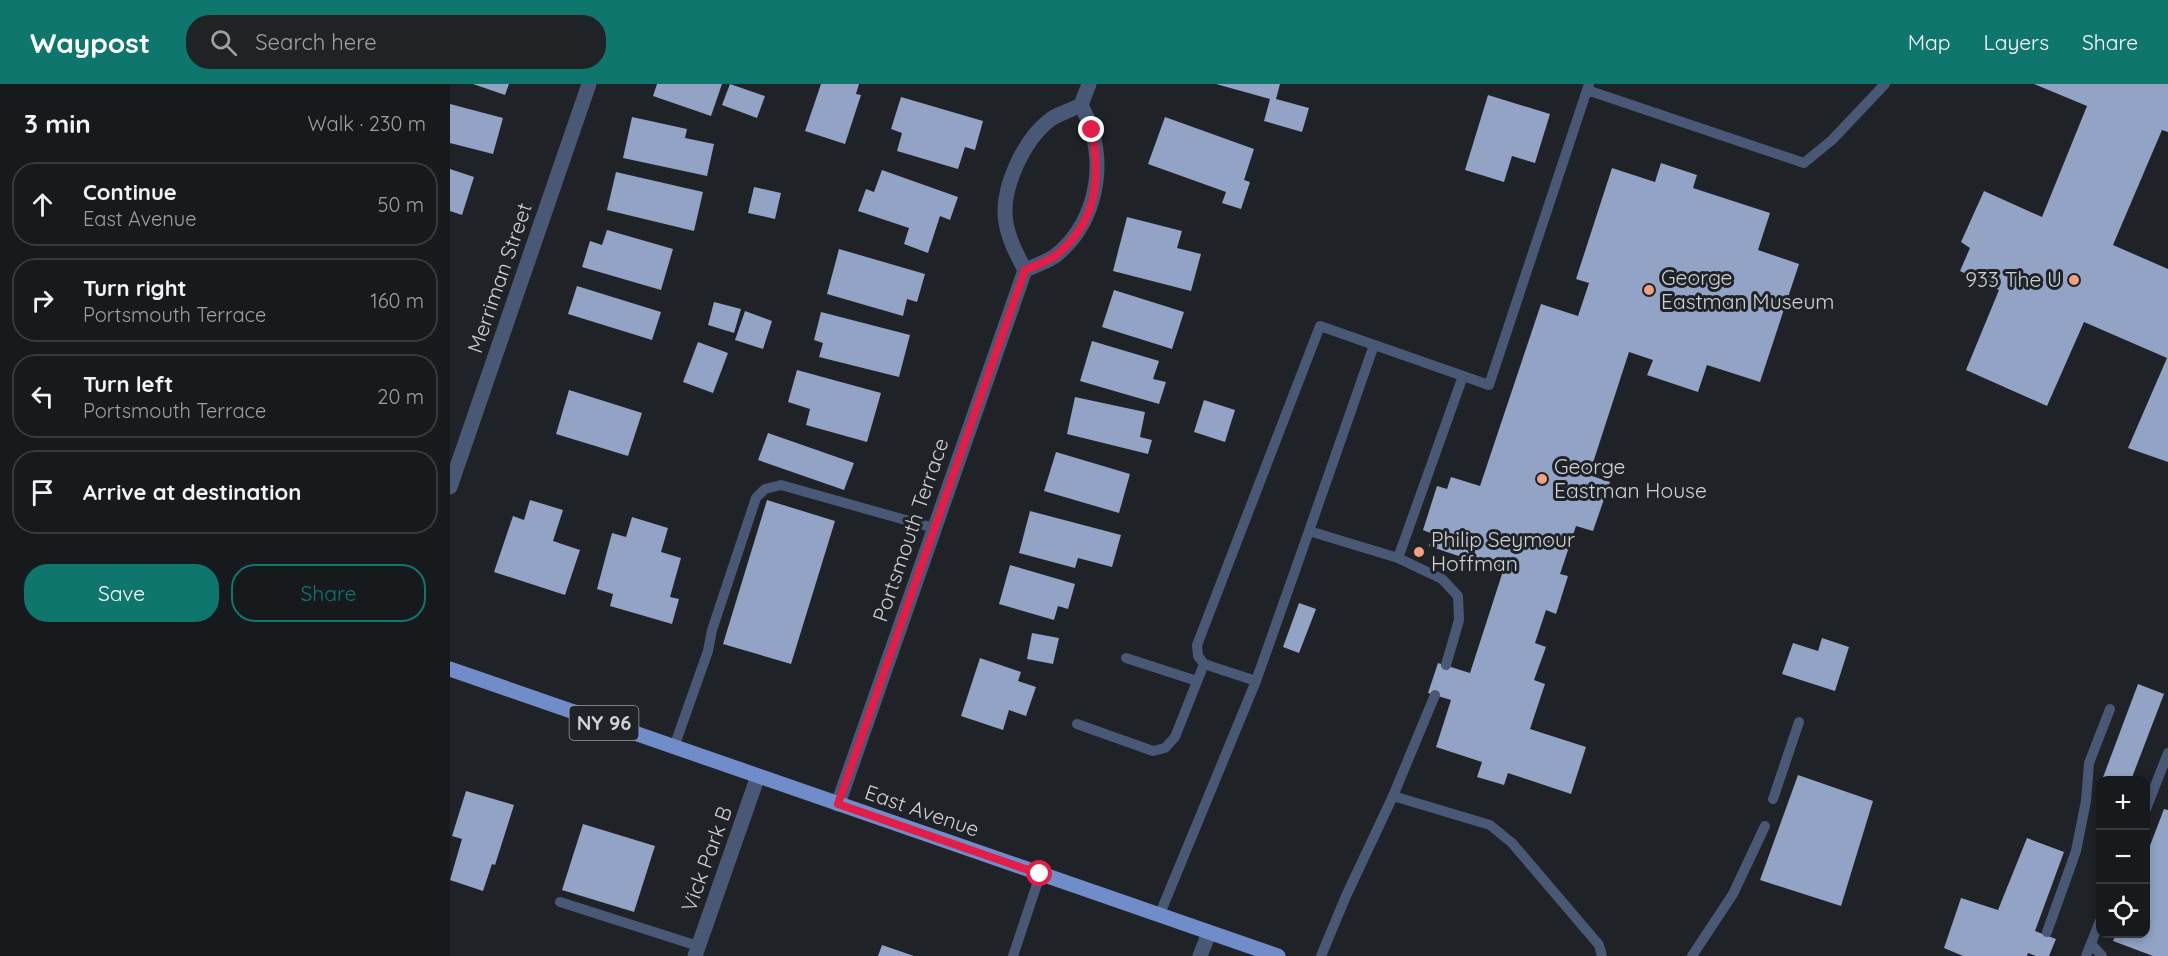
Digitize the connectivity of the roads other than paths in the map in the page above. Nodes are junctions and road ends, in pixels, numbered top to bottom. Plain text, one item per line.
1 (589, 84) edge
2 (1089, 84) edge
3 (1884, 84) edge
4 (1588, 87) edge
5 (1081, 105) junction
6 (1025, 270) junction
7 (1374, 345) junction
8 (1463, 376) junction
9 (450, 487) edge
10 (934, 528) junction
11 (1309, 531) junction
12 (1398, 558) junction
13 (1126, 658) dead end
14 (1204, 664) junction
15 (1446, 665) dead end
16 (450, 669) edge
17 (1197, 681) junction
18 (1256, 681) junction
19 (1435, 695) dead end
20 (2110, 710) dead end
21 (1799, 722) dead end
22 (1077, 724) dead end
23 (674, 747) junction
24 (2167, 757) edge
25 (758, 776) junction
26 (1393, 796) junction
27 (2150, 796) edge
28 (1773, 799) dead end
29 (838, 804) junction
30 (1765, 826) dead end
31 (1040, 874) junction
32 (560, 902) dead end
33 (1159, 916) junction
34 (2096, 931) edge
35 (2047, 932) dead end
36 (1209, 933) junction
37 (2091, 944) junction
38 (697, 951) edge
39 (1013, 956) edge
40 (1200, 956) edge
41 (1278, 956) edge
42 (1321, 956) edge
43 (1602, 956) edge
44 (1692, 956) edge
45 (2086, 956) edge
46 (2102, 956) edge

1 - 9 street, Merriman Street
2 - 5 street
3 - 4 lane
4 - 8 lane
5 - 6 street
5 - 6 street
6 - 10 street, Portsmouth Terrace
7 - 8 lane
7 - 11 lane
7 - 14 lane
8 - 12 lane
10 - 23 lane
10 - 29 street, Portsmouth Terrace
11 - 12 lane
11 - 18 lane
12 - 15 lane
13 - 17 lane
14 - 17 lane
14 - 18 lane
16 - 23 main road, East Avenue / NY 96
17 - 22 lane
18 - 33 lane
19 - 26 lane
20 - 35 lane
21 - 28 lane
23 - 25 main road, East Avenue / NY 96
24 - 27 lane
25 - 29 main road, East Avenue / NY 96
25 - 38 street, Vick Park B
26 - 42 lane
26 - 43 lane
29 - 31 main road, East Avenue / NY 96
30 - 44 lane
31 - 33 main road, East Avenue / NY 96
31 - 39 lane
32 - 38 lane
33 - 36 main road, East Avenue / NY 96
34 - 37 lane
36 - 40 street
36 - 41 main road, East Avenue / NY 96
37 - 45 lane
37 - 46 lane

